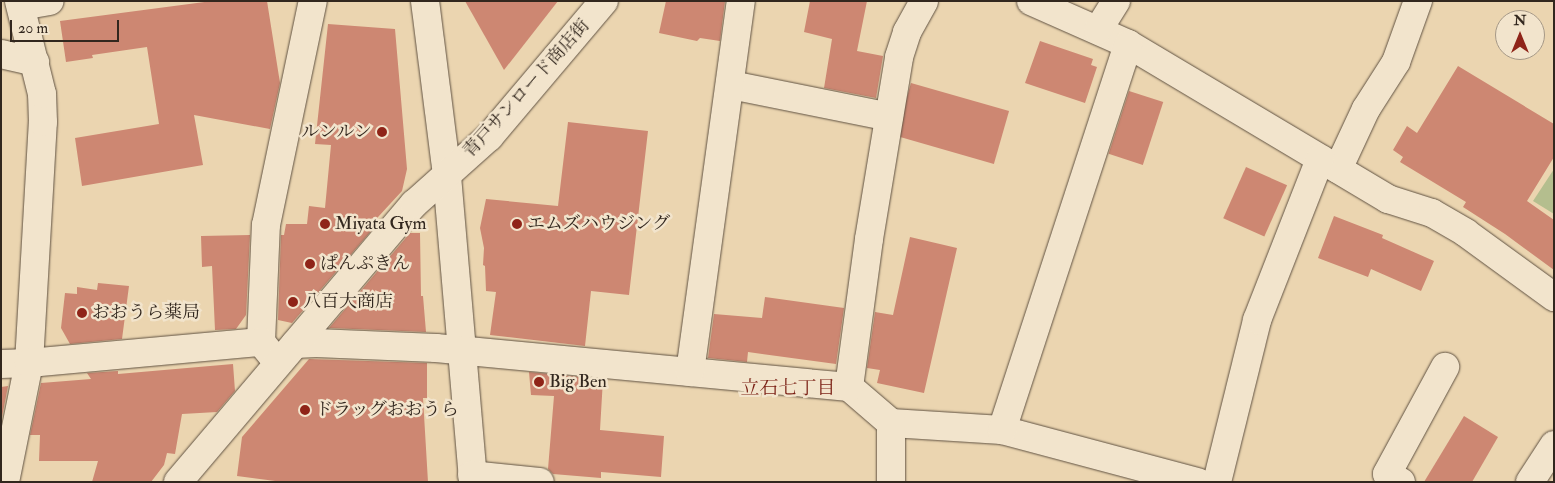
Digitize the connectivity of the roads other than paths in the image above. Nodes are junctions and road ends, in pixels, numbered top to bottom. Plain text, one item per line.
1 (50, 1) edge
2 (313, 1) edge
3 (425, 1) edge
4 (604, 1) edge
5 (742, 1) edge
6 (924, 1) edge
7 (1031, 1) edge
8 (1116, 1) edge
9 (1418, 1) edge
10 (20, 4) edge
11 (1098, 30) junction
12 (1128, 44) junction
13 (1, 54) edge
14 (35, 62) junction
15 (731, 85) junction
16 (889, 117) junction
17 (1329, 164) junction
18 (447, 176) junction
19 (1554, 298) edge
20 (261, 342) junction
21 (461, 351) junction
22 (287, 354) junction
23 (29, 363) junction
24 (1, 364) edge
25 (1445, 368) dead end
26 (690, 372) junction
27 (849, 387) junction
28 (891, 423) junction
29 (1002, 430) junction
30 (1554, 445) edge
31 (472, 478) edge
32 (5, 482) edge
33 (178, 482) edge
34 (540, 482) edge
35 (891, 482) edge
36 (1198, 482) edge
37 (1216, 482) edge
38 (1401, 482) edge
39 (1530, 482) edge

1 - 10 street
2 - 20 street
3 - 18 street
4 - 18 street, 青戸サンロード商店街
5 - 15 street
6 - 16 street
7 - 11 street
8 - 11 street
9 - 17 street
10 - 14 street
11 - 12 street
12 - 17 street
12 - 29 street
13 - 14 street
14 - 23 street
15 - 16 street
15 - 26 street
16 - 27 street
17 - 19 street
17 - 37 street
18 - 21 street
18 - 22 street, 青戸サンロード商店街
20 - 22 street
20 - 23 street
21 - 22 street
21 - 26 street
21 - 31 street
22 - 33 street, 青戸サンロード商店街
23 - 24 street
23 - 32 street
25 - 38 street
26 - 27 street
27 - 28 street
28 - 29 street
28 - 35 street
29 - 36 street
30 - 39 street
31 - 34 street

